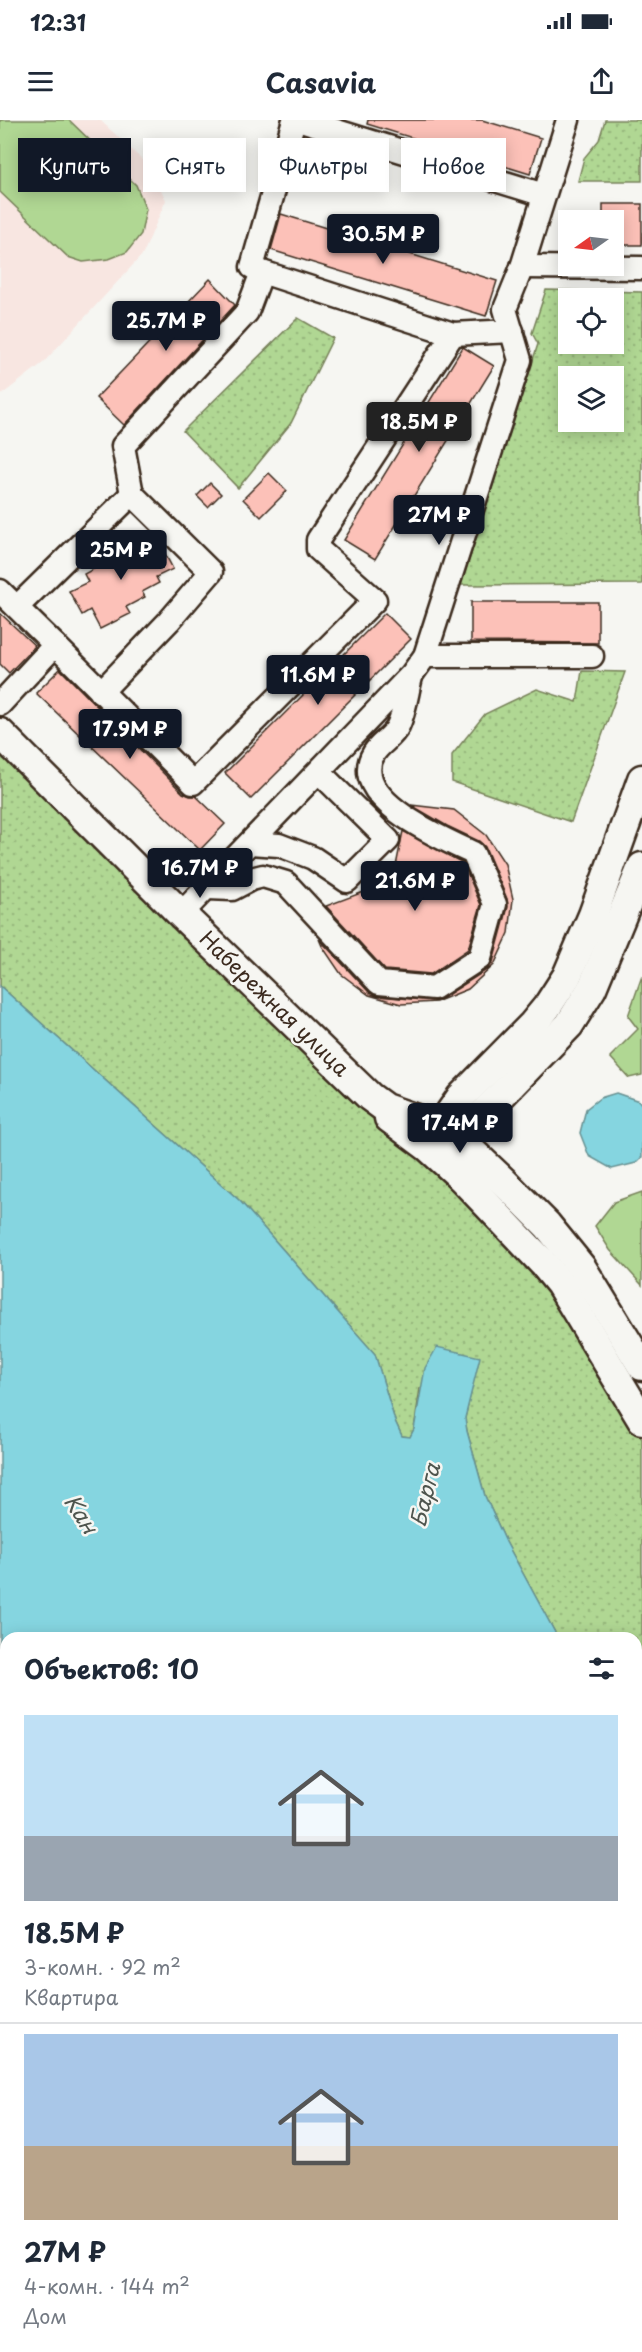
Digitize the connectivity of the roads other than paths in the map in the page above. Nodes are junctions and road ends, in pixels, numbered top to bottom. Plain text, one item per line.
1 (294, 120) edge
2 (301, 120) edge
3 (568, 120) edge
4 (544, 195) junction
5 (522, 267) junction
6 (642, 268) edge
7 (262, 272) junction
8 (512, 331) junction
9 (453, 334) junction
10 (132, 494) junction
11 (0, 591) edge
12 (17, 607) junction
13 (55, 645) junction
14 (592, 656) dead end
15 (418, 665) junction
16 (101, 692) junction
17 (0, 704) edge
18 (0, 733) edge
19 (319, 772) junction
20 (642, 778) edge
21 (250, 843) junction
22 (642, 867) edge
23 (208, 888) junction
24 (181, 914) junction
25 (503, 1092) junction
26 (461, 1097) junction
27 (396, 1118) junction
28 (444, 1132) junction
29 (460, 1176) junction
30 (502, 1180) junction
31 (642, 1366) edge
32 (642, 1420) edge

1 - 7 street
2 - 4 street
3 - 4 street
4 - 5 street
5 - 6 street
5 - 8 street
7 - 9 street
7 - 10 street
8 - 9 street
8 - 15 street
9 - 16 street
10 - 12 street
10 - 16 street
11 - 12 street
12 - 13 street
13 - 16 street
13 - 17 street
14 - 15 street
15 - 19 street
15 - 23 street
18 - 24 main road, Набережная улица
19 - 21 street
19 - 21 street
20 - 26 main road
21 - 23 street
22 - 25 main road
23 - 24 street
24 - 27 main road, Набережная улица
25 - 28 main road
25 - 30 main road
26 - 27 main road
26 - 28 main road
27 - 28 main road, Набережная улица
27 - 29 main road, Набережная улица
28 - 29 main road
28 - 30 main road, Набережная улица
29 - 32 main road, Набережная улица
30 - 31 main road, Набережная улица

